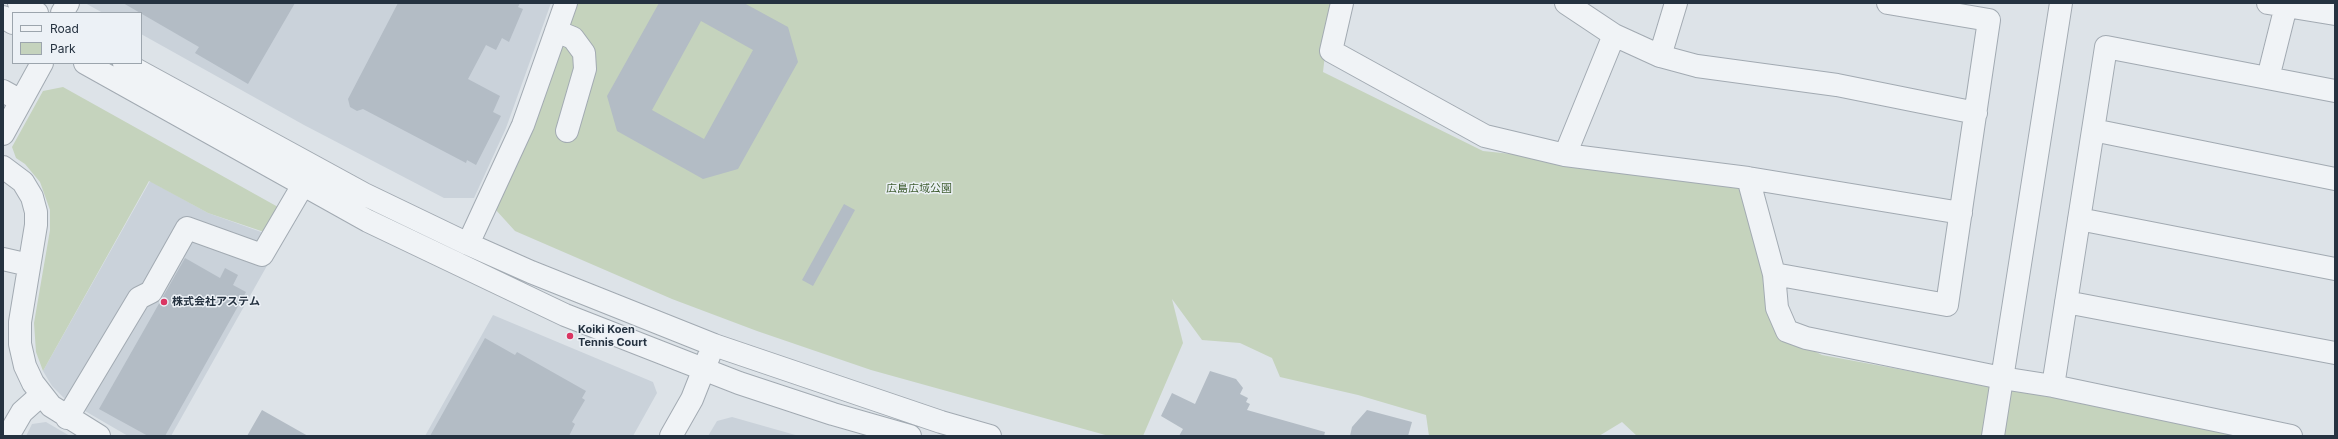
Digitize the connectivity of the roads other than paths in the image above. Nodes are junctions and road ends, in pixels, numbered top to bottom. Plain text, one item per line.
1 (19, 3) edge
2 (68, 3) edge
3 (566, 3) edge
4 (1342, 3) edge
5 (1566, 3) edge
6 (1676, 3) edge
7 (1888, 3) edge
8 (2061, 3) edge
9 (2277, 4) edge
10 (35, 12) edge
11 (63, 12) edge
12 (2335, 14) edge
13 (3, 17) edge
14 (12, 22) edge
15 (556, 31) junction
16 (1614, 35) junction
17 (1660, 56) junction
18 (41, 64) edge
19 (87, 64) edge
20 (126, 64) edge
21 (2268, 78) junction
22 (2335, 91) edge
23 (12, 96) edge
24 (1976, 113) junction
25 (2093, 130) junction
26 (567, 131) dead end
27 (3, 134) edge
28 (1565, 155) junction
29 (3, 167) edge
30 (1748, 178) junction
31 (2335, 179) edge
32 (303, 185) junction
33 (1961, 213) junction
34 (2079, 219) junction
35 (468, 244) junction
36 (3, 259) edge
37 (29, 265) junction
38 (2335, 269) edge
39 (1774, 274) junction
40 (2066, 302) junction
41 (714, 345) junction
42 (2335, 353) edge
43 (704, 370) junction
44 (2053, 386) junction
45 (2001, 387) junction
46 (41, 396) junction
47 (67, 418) junction
48 (8, 436) edge
49 (99, 436) edge
50 (671, 436) edge
51 (910, 436) edge
52 (990, 436) edge
53 (1993, 436) edge
54 (2291, 436) edge

1 - 10 street
2 - 11 street
3 - 15 street
4 - 28 street
5 - 16 street
6 - 17 street
7 - 24 street
8 - 45 street
9 - 12 street
9 - 21 street
13 - 14 street
15 - 26 street
15 - 35 street
16 - 17 street
16 - 28 street
17 - 24 street
18 - 23 street
19 - 32 street
20 - 35 street
21 - 22 street
21 - 25 street
23 - 27 street
24 - 33 street
25 - 31 street
25 - 34 street
28 - 30 street
29 - 37 street
30 - 33 street
30 - 39 street
32 - 43 street
32 - 47 street
33 - 39 street
34 - 38 street
34 - 40 street
35 - 41 street
36 - 37 street
37 - 46 street
39 - 45 street
40 - 42 street
40 - 44 street
41 - 43 street
41 - 52 street
43 - 50 street
43 - 51 street
44 - 45 street
44 - 54 street
45 - 53 street
46 - 47 street
46 - 48 street
47 - 49 street

